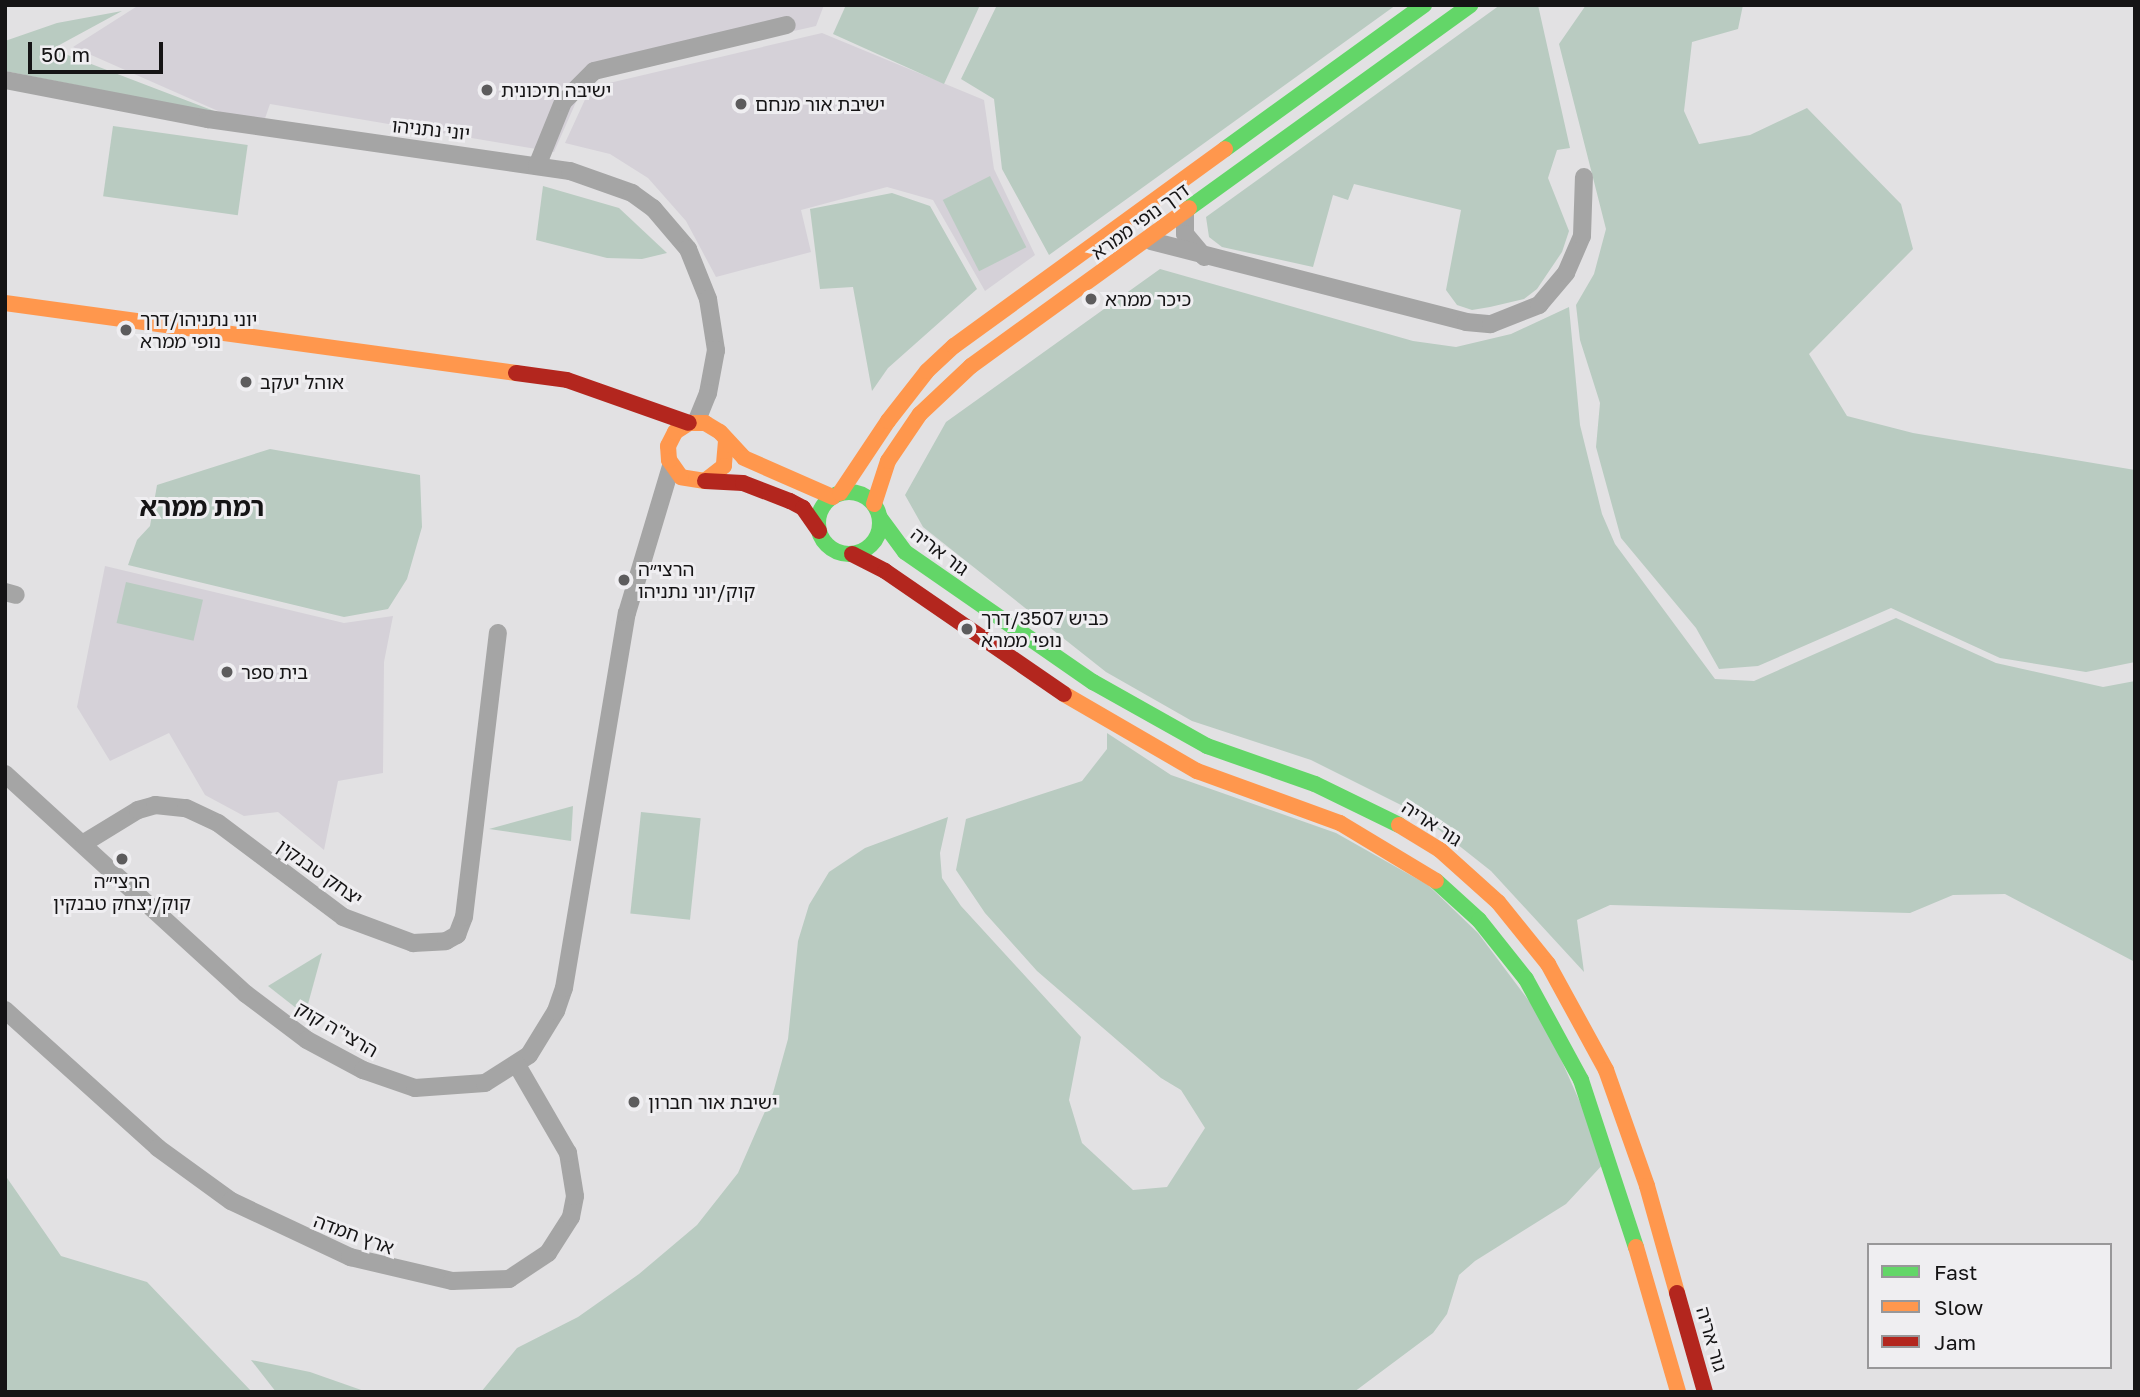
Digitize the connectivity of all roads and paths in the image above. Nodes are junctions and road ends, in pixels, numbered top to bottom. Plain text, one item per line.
1 (1424, 5) edge
2 (1470, 5) edge
3 (787, 25) dead end
4 (5, 80) edge
5 (537, 166) junction
6 (1584, 177) dead end
7 (1185, 215) junction
8 (1151, 240) junction
9 (1204, 257) junction
10 (5, 303) edge
11 (710, 384) junction
12 (592, 387) junction
13 (693, 423) junction
14 (723, 436) junction
15 (669, 460) junction
16 (700, 481) junction
17 (836, 495) junction
18 (877, 511) junction
19 (819, 531) junction
20 (651, 534) junction
21 (852, 554) junction
22 (498, 633) dead end
23 (5, 774) edge
24 (84, 844) junction
25 (5, 1010) edge
26 (517, 1065) junction
27 (1678, 1392) edge
28 (1705, 1392) edge

1 - 17 main road, דרך נופי ממרא
2 - 7 main road, דרך נופי ממרא
3 - 5 street
4 - 5 street, יוני נתניהו
5 - 11 street, יוני נתניהו
6 - 9 street
7 - 8 main road, דרך נופי ממרא
7 - 9 street
8 - 9 street
8 - 18 main road, דרך נופי ממרא
10 - 12 main road
11 - 13 street
11 - 14 street
12 - 13 main road
12 - 15 main road
13 - 14 main road
13 - 15 main road
14 - 16 main road
14 - 17 main road
15 - 16 main road
15 - 20 street, הרצי"ה קוק
16 - 19 main road
16 - 20 street, הרצי"ה קוק
17 - 18 main road
17 - 19 main road
18 - 21 main road
18 - 28 main road, גור אריה
19 - 21 main road
20 - 26 street, הרצי"ה קוק
21 - 27 main road
22 - 24 street, יצחק טבנקין
23 - 24 street, הרצי"ה קוק
24 - 26 street, הרצי"ה קוק
25 - 26 street, ארץ חמדה

